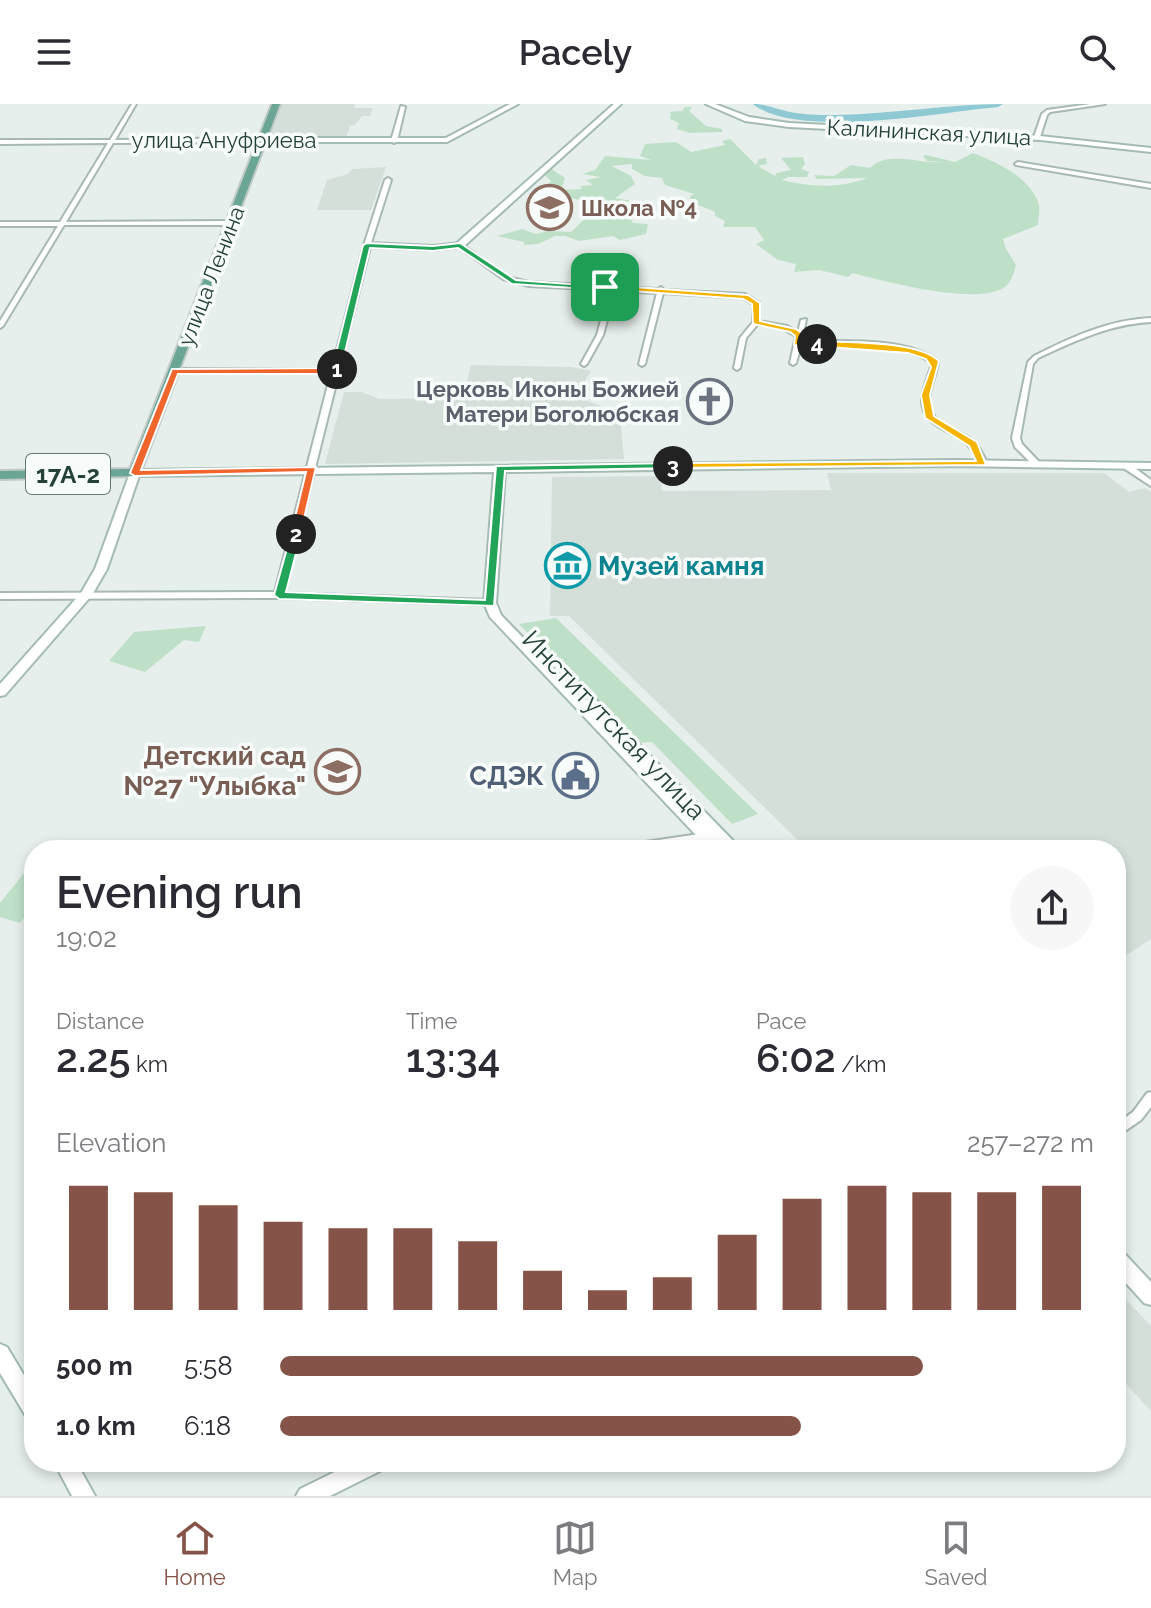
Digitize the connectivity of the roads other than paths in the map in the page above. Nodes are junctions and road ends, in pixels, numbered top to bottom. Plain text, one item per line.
1 (134, 104) edge
2 (276, 104) edge
3 (515, 104) edge
4 (618, 104) edge
5 (709, 104) edge
6 (1103, 104) edge
7 (403, 107) dead end
8 (1037, 137) junction
9 (112, 140) junction
10 (262, 140) junction
11 (394, 141) junction
12 (0, 142) edge
13 (1151, 150) edge
14 (1018, 164) dead end
15 (388, 180) dead end
16 (1151, 186) edge
17 (230, 223) junction
18 (0, 224) edge
19 (62, 224) junction
20 (367, 245) junction
21 (460, 245) junction
22 (613, 288) junction
23 (661, 289) junction
24 (804, 320) dead end
25 (1151, 320) edge
26 (756, 322) junction
27 (0, 326) edge
28 (798, 339) junction
29 (793, 363) dead end
30 (584, 364) dead end
31 (642, 364) dead end
32 (737, 368) dead end
33 (175, 371) junction
34 (336, 371) junction
35 (983, 463) junction
36 (1036, 463) junction
37 (1125, 465) junction
38 (1151, 466) edge
39 (500, 468) junction
40 (312, 469) junction
41 (135, 473) junction
42 (0, 475) edge
43 (1151, 484) edge
44 (86, 595) junction
45 (279, 595) junction
46 (0, 596) edge
47 (490, 603) junction
48 (0, 692) edge
49 (712, 834) junction
50 (677, 840) edge
51 (715, 840) edge
52 (721, 840) edge
53 (1151, 1097) edge
54 (1126, 1124) edge
55 (1126, 1269) edge
56 (1151, 1296) edge
57 (0, 1354) edge
58 (24, 1394) edge
59 (70, 1472) edge
60 (356, 1472) edge
61 (84, 1496) edge
62 (307, 1496) edge

1 - 9 street
2 - 10 main road, улица Ленина / 17А-2
3 - 11 street, улица Ануфриева
4 - 21 street
5 - 8 street, Калининская улица
6 - 8 street
7 - 11 street
8 - 13 street, Калининская улица
9 - 10 street, улица Ануфриева
9 - 12 street, улица Ануфриева
9 - 19 street
10 - 11 street, улица Ануфриева
10 - 17 main road, улица Ленина / 17А-2
14 - 16 street
15 - 20 street
17 - 19 street
17 - 33 main road, улица Ленина / 17А-2
18 - 19 street
19 - 27 street
20 - 21 street
20 - 34 street
21 - 22 street
22 - 23 street
22 - 30 street
23 - 26 street
23 - 31 street
24 - 28 street
25 - 36 street
26 - 28 street
26 - 32 street
28 - 29 street
28 - 35 street
33 - 34 street
33 - 41 main road, улица Ленина / 17А-2
34 - 40 street
35 - 36 street
35 - 39 street
36 - 37 street
37 - 38 street
37 - 43 street
39 - 40 street
39 - 47 street
40 - 41 street
40 - 45 street
41 - 42 main road, 17А-2
41 - 44 street, улица Ленина
44 - 45 street
44 - 46 street
44 - 48 street, улица Ленина
45 - 47 street
47 - 49 street, Институтская улица
49 - 50 street
49 - 51 street, Институтская улица
49 - 52 street, Институтская улица
53 - 54 street
55 - 56 street
57 - 58 street
59 - 61 street
60 - 62 street

